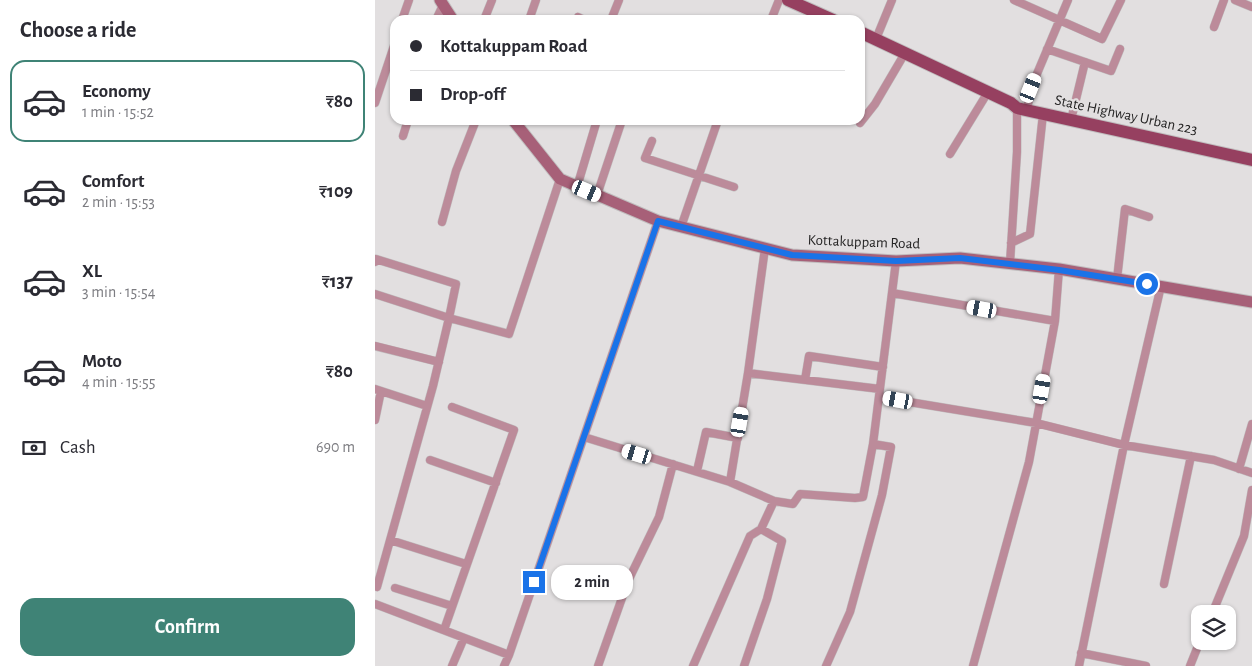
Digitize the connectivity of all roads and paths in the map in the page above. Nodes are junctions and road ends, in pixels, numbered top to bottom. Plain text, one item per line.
1 (409, 0) edge
2 (492, 0) edge
3 (536, 0) edge
4 (619, 0) edge
5 (787, 0) edge
6 (892, 0) edge
7 (1014, 0) edge
8 (1068, 0) edge
9 (1121, 0) edge
10 (1223, 0) edge
11 (1235, 0) edge
12 (442, 2) edge
13 (1252, 7) edge
14 (404, 15) edge
15 (438, 15) edge
16 (450, 15) edge
17 (487, 15) edge
18 (531, 15) edge
19 (613, 15) edge
20 (775, 15) edge
21 (822, 15) edge
22 (1059, 20) junction
23 (1214, 27) dead end
24 (865, 34) edge
25 (877, 39) junction
26 (1047, 49) junction
27 (1120, 49) dead end
28 (905, 53) junction
29 (390, 59) edge
30 (1085, 62) junction
31 (988, 92) junction
32 (375, 103) edge
33 (1022, 109) junction
34 (1043, 114) junction
35 (865, 117) edge
36 (1071, 120) junction
37 (406, 125) edge
38 (474, 125) edge
39 (517, 125) edge
40 (596, 125) edge
41 (620, 125) edge
42 (716, 125) edge
43 (403, 136) dead end
44 (652, 141) dead end
45 (949, 154) dead end
46 (1252, 160) edge
47 (699, 175) junction
48 (560, 179) junction
49 (577, 187) junction
50 (734, 187) dead end
51 (597, 195) junction
52 (1149, 217) dead end
53 (658, 221) junction
54 (442, 222) dead end
55 (681, 227) junction
56 (1011, 243) junction
57 (765, 248) junction
58 (896, 261) junction
59 (375, 262) edge
60 (1009, 263) junction
61 (1059, 270) junction
62 (1117, 279) junction
63 (1161, 286) junction
64 (892, 293) junction
65 (375, 294) edge
66 (1252, 302) edge
67 (449, 318) junction
68 (1055, 322) junction
69 (375, 346) edge
70 (439, 362) junction
71 (883, 367) junction
72 (748, 373) junction
73 (805, 380) junction
74 (378, 390) edge
75 (879, 393) junction
76 (427, 406) junction
77 (452, 407) dead end
78 (375, 420) edge
79 (1036, 423) junction
80 (1252, 424) edge
81 (584, 437) junction
82 (738, 438) junction
83 (873, 444) junction
84 (1124, 445) junction
85 (1191, 456) junction
86 (430, 460) dead end
87 (673, 464) junction
88 (1239, 469) junction
89 (697, 471) junction
90 (1252, 473) edge
91 (730, 482) junction
92 (496, 483) junction
93 (1252, 490) edge
94 (774, 502) junction
95 (761, 529) junction
96 (390, 540) junction
97 (466, 564) junction
98 (1164, 584) dead end
99 (376, 588) edge
100 (395, 588) dead end
101 (375, 604) edge
102 (1216, 605) edge
103 (452, 606) junction
104 (444, 630) junction
105 (464, 638) junction
106 (1196, 650) edge
107 (1081, 653) junction
108 (509, 655) junction
109 (452, 666) edge
110 (504, 666) edge
111 (598, 666) edge
112 (693, 666) edge
113 (744, 666) edge
114 (826, 666) edge
115 (973, 666) edge
116 (1079, 666) edge
117 (1145, 666) edge
118 (1190, 666) edge

1 - 14 street
2 - 17 street
3 - 18 street
4 - 19 street
5 - 20 street
5 - 21 main road
6 - 25 street
7 - 22 street
8 - 22 street
9 - 22 street
10 - 23 street
11 - 13 street
12 - 15 street
12 - 16 street
22 - 26 street
24 - 25 main road, State Highway Urban 223
25 - 28 main road, State Highway Urban 223
26 - 30 street
26 - 33 street
27 - 30 street
28 - 31 main road, State Highway Urban 223
28 - 35 street
29 - 32 street
30 - 36 street
31 - 33 main road, State Highway Urban 223
31 - 45 street
33 - 34 main road, State Highway Urban 223
33 - 56 street
34 - 36 main road, State Highway Urban 223
34 - 56 street
36 - 46 main road, State Highway Urban 223
37 - 43 street
38 - 54 street
39 - 48 street, Kottakuppam Road
40 - 49 street
41 - 51 street
42 - 47 street
44 - 47 street
47 - 50 street
47 - 55 street
48 - 49 street, Kottakuppam Road
48 - 67 street
49 - 51 street, Kottakuppam Road
51 - 53 street, Kottakuppam Road
52 - 62 street
53 - 55 street, Kottakuppam Road
53 - 81 street
55 - 57 street, Kottakuppam Road
56 - 60 street
57 - 58 street, Kottakuppam Road
57 - 72 street
58 - 60 street, Kottakuppam Road
58 - 64 street
59 - 67 street
60 - 61 street, Kottakuppam Road
61 - 62 street, Kottakuppam Road
61 - 68 street
62 - 63 street, Kottakuppam Road
63 - 66 street, Kottakuppam Road
63 - 84 street
64 - 68 street
64 - 71 street
65 - 67 street
67 - 70 street
68 - 79 street
69 - 70 street
70 - 76 street
71 - 73 street
71 - 75 street
72 - 73 street
72 - 82 street
73 - 75 street
74 - 76 street
74 - 78 street
75 - 79 street
75 - 83 street
76 - 96 street
77 - 92 street
79 - 84 street
79 - 115 street
80 - 88 street
81 - 87 street
81 - 108 street
82 - 89 street
82 - 91 street
83 - 94 street
83 - 114 street
84 - 85 street
84 - 107 street
85 - 88 street
85 - 98 street
86 - 92 street
87 - 89 street
87 - 111 street
88 - 90 street
89 - 91 street
91 - 94 street
92 - 97 street
93 - 102 street
94 - 95 street
95 - 112 street
95 - 113 street
96 - 97 street
96 - 99 street
97 - 103 street
100 - 103 street
101 - 104 street
103 - 104 street
104 - 105 street
105 - 108 street
105 - 109 street
106 - 118 street
107 - 116 street
107 - 117 street
108 - 110 street

